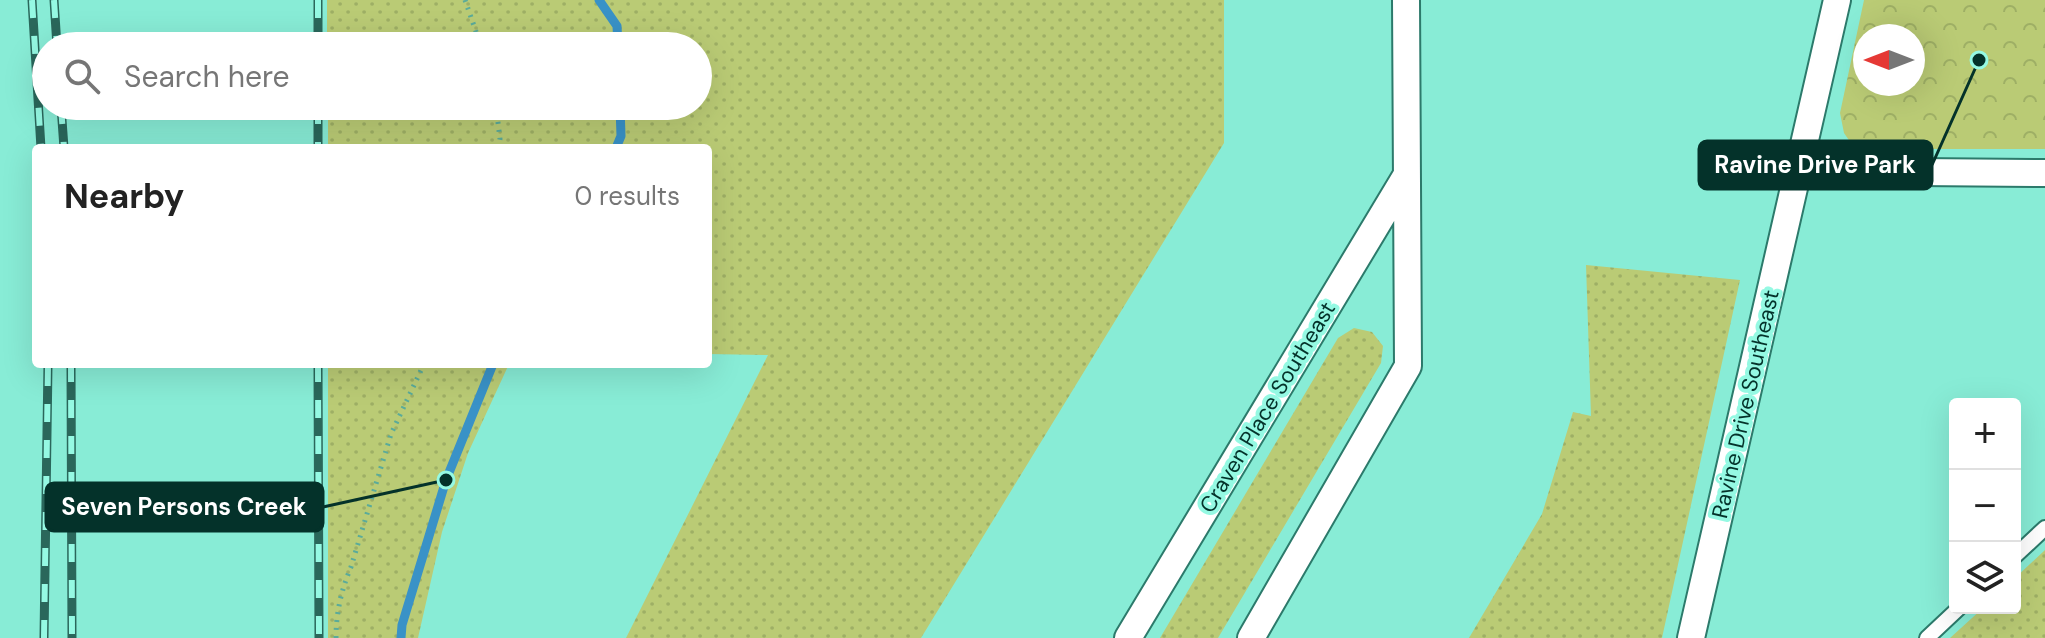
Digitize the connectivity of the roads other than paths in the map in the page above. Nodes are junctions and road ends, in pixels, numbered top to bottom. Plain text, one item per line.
1 (1406, 0) edge
2 (1837, 0) edge
3 (1800, 171) junction
4 (2045, 173) edge
5 (1406, 176) junction
6 (2045, 528) edge
7 (2021, 550) edge
8 (1953, 614) edge
9 (1128, 638) edge
10 (1251, 638) edge
11 (1691, 638) edge
12 (1927, 638) edge

1 - 5 street
2 - 3 street, Ravine Drive Southeast
3 - 4 street
3 - 11 street, Ravine Drive Southeast
5 - 9 street, Craven Place Southeast
5 - 10 street
6 - 7 lane
8 - 12 lane

